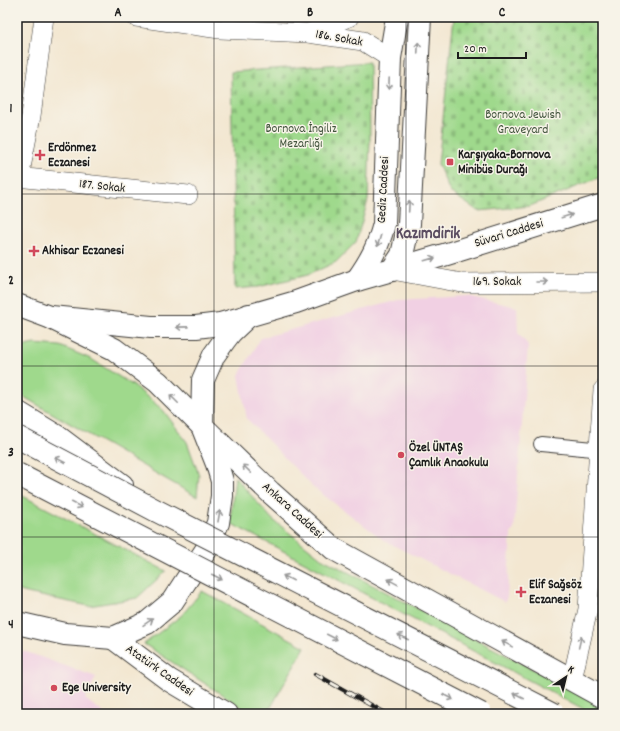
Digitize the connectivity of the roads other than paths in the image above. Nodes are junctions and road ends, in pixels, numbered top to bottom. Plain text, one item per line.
1 (44, 17) edge
2 (136, 17) edge
3 (349, 17) edge
4 (396, 17) edge
5 (420, 17) edge
6 (221, 23) edge
7 (308, 33) junction
8 (390, 58) junction
9 (18, 178) edge
10 (188, 195) dead end
11 (603, 205) edge
12 (392, 270) junction
13 (357, 280) junction
14 (603, 282) edge
15 (17, 305) edge
16 (249, 315) junction
17 (50, 317) junction
18 (17, 318) edge
19 (603, 390) edge
20 (17, 412) edge
21 (202, 426) junction
22 (17, 437) edge
23 (541, 444) dead end
24 (601, 450) edge
25 (17, 474) edge
26 (155, 510) junction
27 (595, 610) edge
28 (17, 623) edge
29 (113, 638) junction
30 (572, 680) junction
31 (603, 696) edge
32 (226, 714) edge
33 (481, 714) edge
34 (554, 714) edge

1 - 9 street
2 - 6 street, 186. Sokak
3 - 7 street, 186. Sokak
4 - 8 main road, Gediz Caddesi
12 -> 5 main road, Gediz Caddesi
6 - 7 street, 186. Sokak
7 - 8 street, 186. Sokak
8 -> 13 main road, Gediz Caddesi
9 - 10 street, 187. Sokak
12 -> 11 main road, Süvari Caddesi
12 - 13 main road
12 -> 14 street, 169. Sokak
13 - 16 main road
15 - 17 main road
16 -> 17 main road
16 - 21 main road
17 - 18 main road
21 -> 17 main road, Ankara Caddesi
19 - 24 street
20 - 26 main road, bridge
29 -> 21 main road
30 -> 21 main road, Ankara Caddesi
26 -> 22 main road, bridge
23 - 24 street
24 - 27 street
25 -> 33 main road, bridge
34 -> 26 main road, bridge
30 -> 27 street
28 - 29 main road
29 - 32 main road, Atatürk Caddesi
30 - 31 main road, Ankara Caddesi

